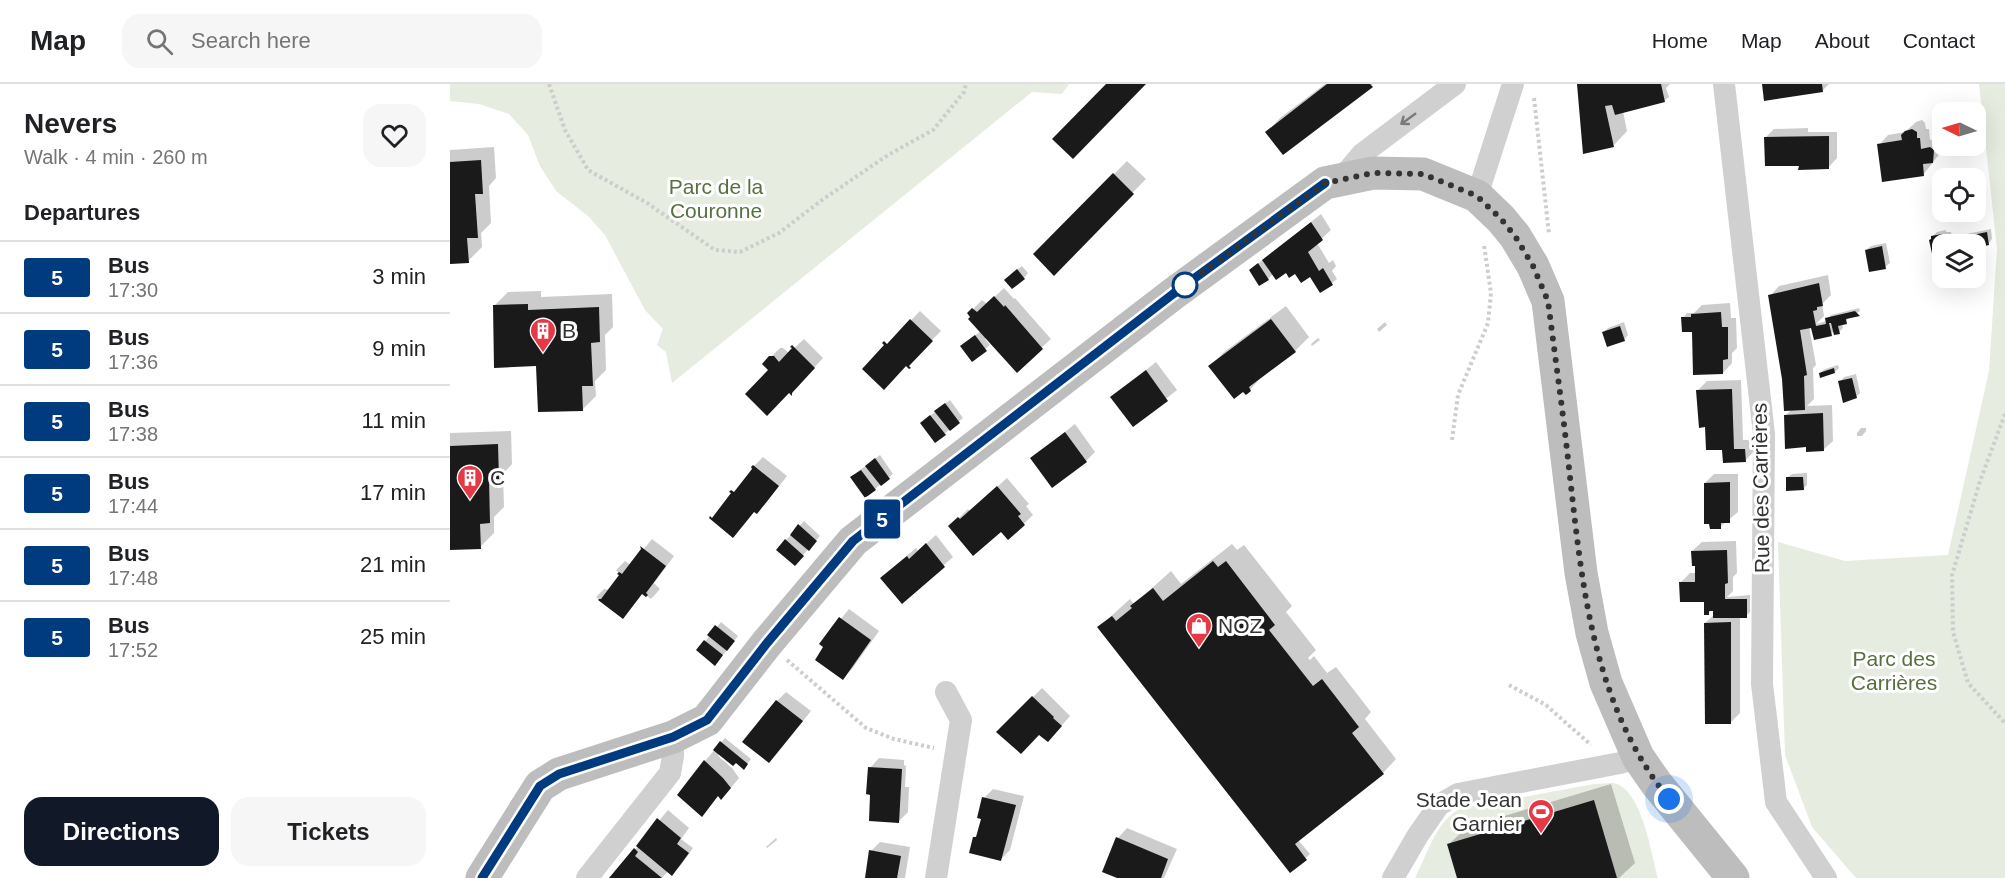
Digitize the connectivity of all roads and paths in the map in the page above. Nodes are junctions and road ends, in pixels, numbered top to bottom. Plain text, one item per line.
1 (549, 84) edge
2 (966, 84) edge
3 (1455, 84) edge
4 (1513, 84) edge
5 (1724, 84) edge
6 (1534, 97) dead end
7 (1333, 181) junction
8 (1477, 196) junction
9 (1483, 235) dead end
10 (1549, 235) dead end
11 (2005, 414) edge
12 (1452, 440) dead end
13 (767, 643) junction
14 (1509, 685) dead end
15 (946, 692) dead end
16 (2005, 723) edge
17 (673, 737) junction
18 (956, 753) junction
19 (1638, 757) junction
20 (1605, 766) junction
21 (482, 878) edge
22 (587, 878) edge
23 (936, 878) edge
24 (1393, 878) edge
25 (1733, 878) edge
26 (1826, 878) edge

1 - 2 path
3 -> 7 street
4 - 8 street
5 - 26 street, Rue des Carrières
6 - 10 path
7 - 8 main road
7 - 13 main road
8 - 19 main road
9 - 12 path
11 - 16 path
13 - 17 main road
13 - 18 path
14 - 20 path
15 - 18 street
17 - 21 main road
17 - 22 street
18 - 23 street
19 - 20 street
19 - 25 main road
20 - 24 street

